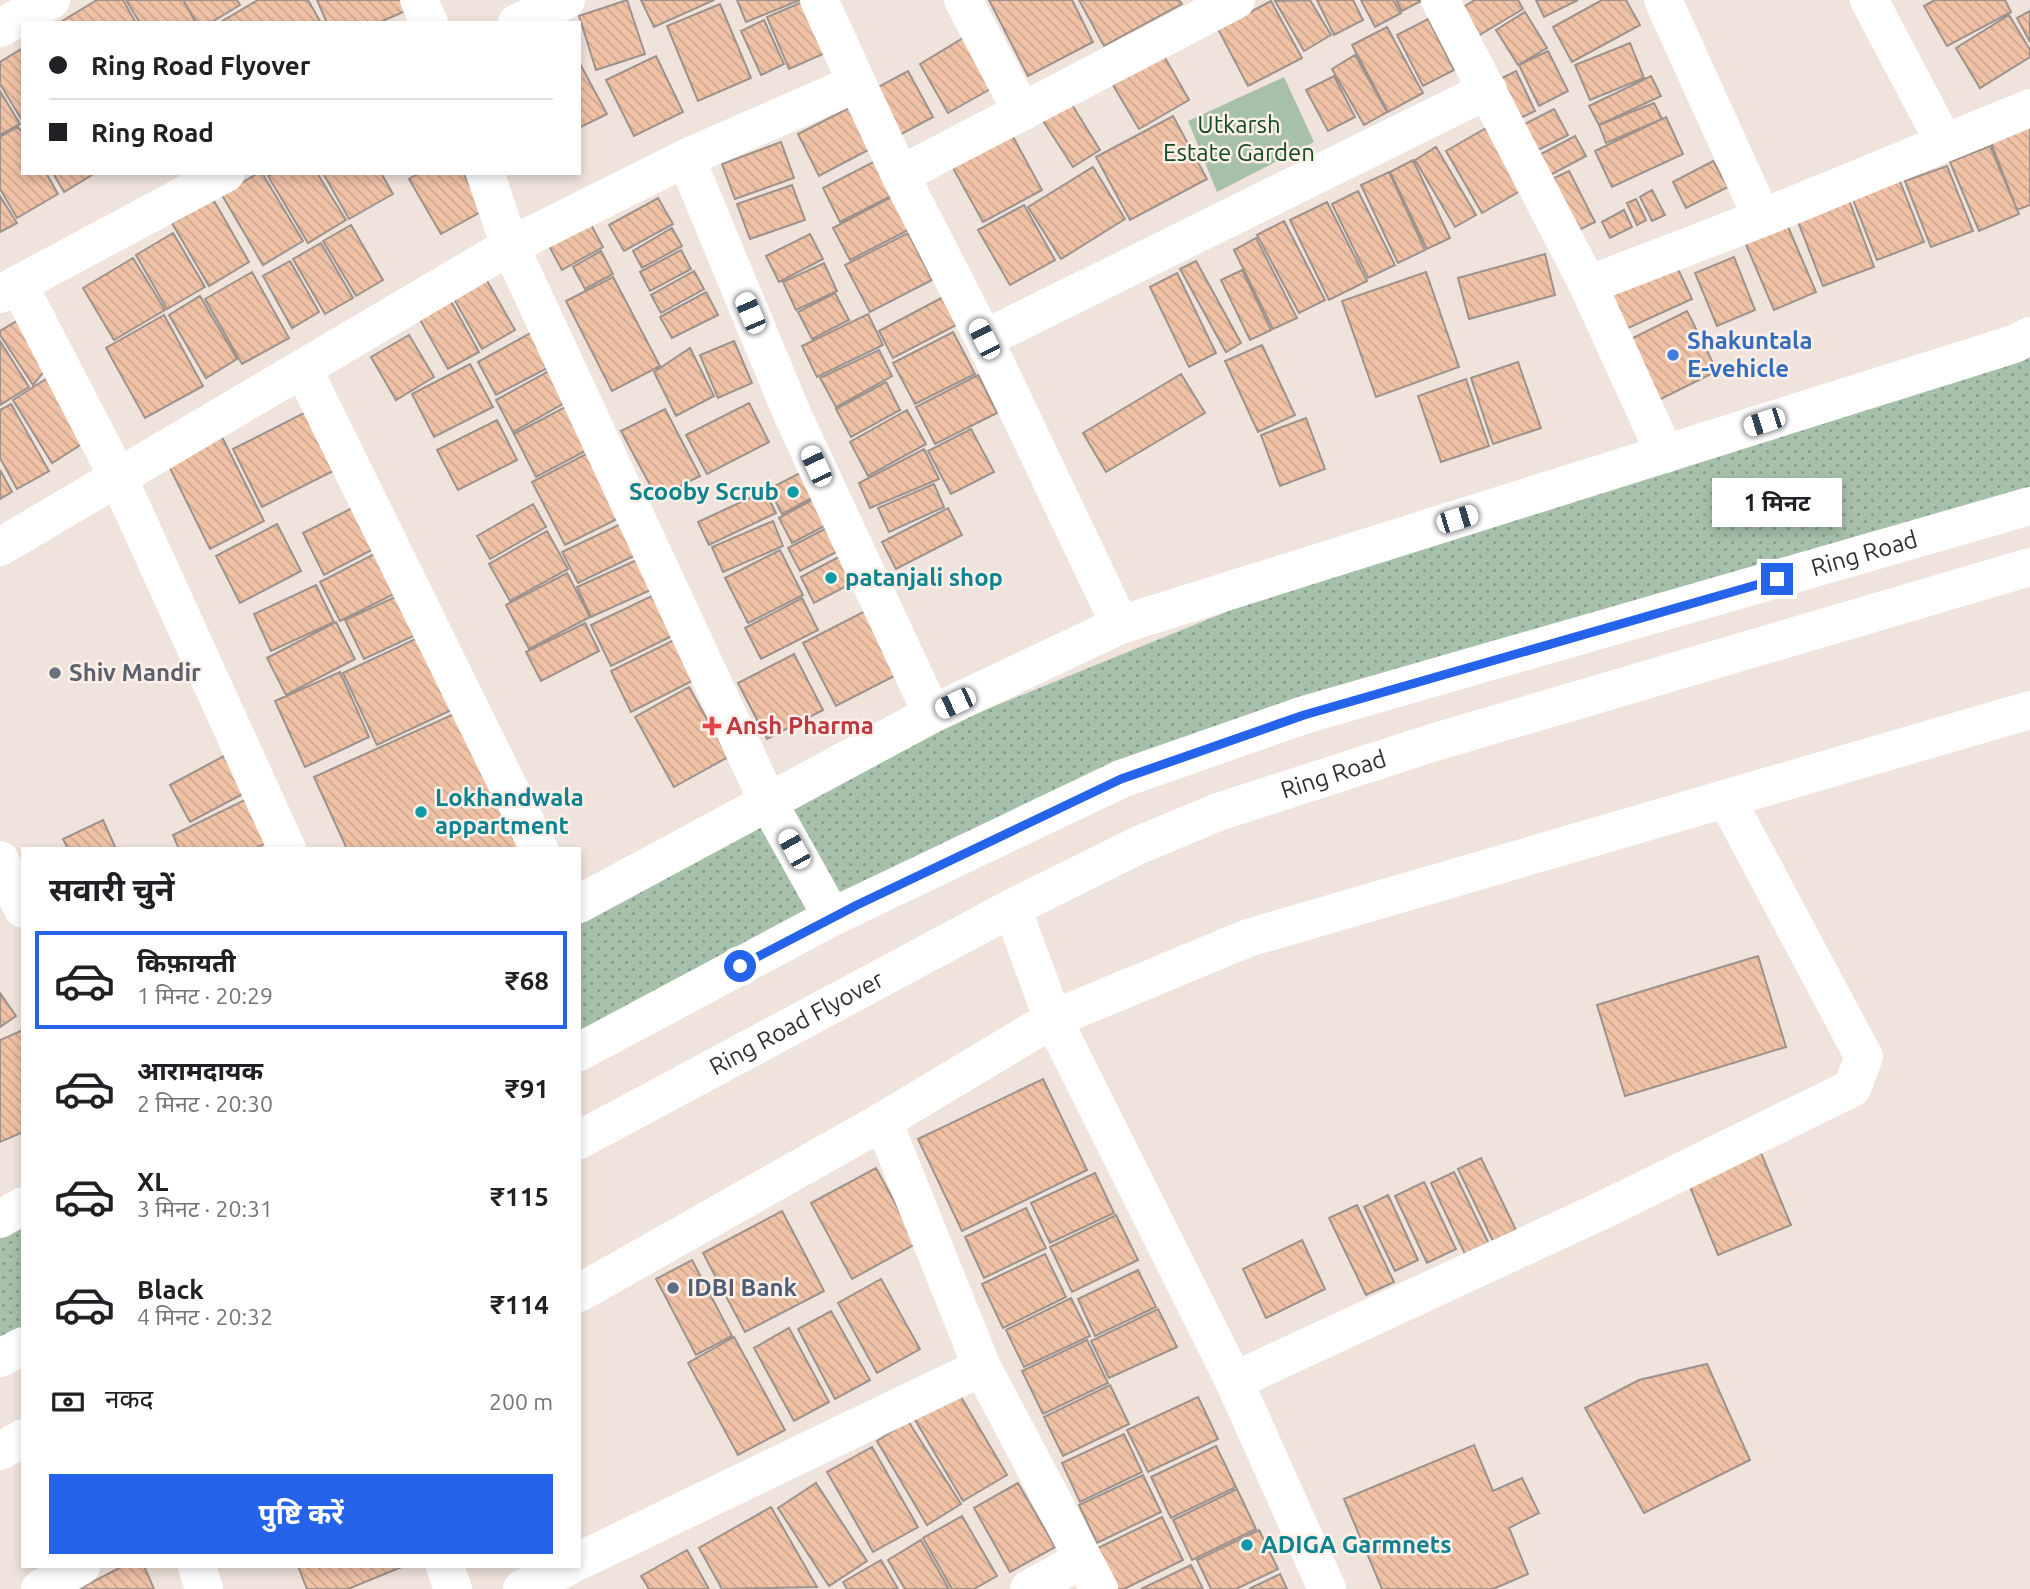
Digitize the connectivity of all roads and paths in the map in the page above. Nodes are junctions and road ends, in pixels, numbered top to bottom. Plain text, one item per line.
1 (51, 0) edge
2 (419, 0) edge
3 (566, 0) edge
4 (819, 0) edge
5 (963, 0) edge
6 (1236, 0) edge
7 (1440, 0) edge
8 (1662, 0) edge
9 (1869, 0) edge
10 (1194, 10) edge
11 (428, 21) edge
12 (521, 21) edge
13 (0, 28) edge
14 (857, 83) junction
15 (1488, 90) junction
16 (2030, 108) edge
17 (1022, 112) junction
18 (1944, 142) junction
19 (685, 158) junction
20 (222, 175) edge
21 (486, 175) edge
22 (900, 176) junction
23 (1762, 218) junction
24 (510, 246) junction
25 (1588, 285) junction
26 (9, 289) edge
27 (2030, 336) edge
28 (984, 339) junction
29 (303, 369) junction
30 (1665, 454) junction
31 (117, 475) junction
32 (2030, 506) edge
33 (0, 547) edge
34 (2030, 567) edge
35 (1120, 625) junction
36 (2030, 710) edge
37 (932, 714) junction
38 (1727, 800) junction
39 (769, 804) junction
40 (287, 847) edge
41 (538, 847) edge
42 (0, 860) edge
43 (581, 903) edge
44 (21, 905) edge
45 (1012, 908) junction
46 (832, 917) junction
47 (1054, 1019) junction
48 (581, 1051) edge
49 (883, 1121) junction
50 (581, 1139) edge
51 (21, 1207) edge
52 (0, 1219) edge
53 (581, 1292) edge
54 (21, 1347) edge
55 (0, 1358) edge
56 (982, 1367) junction
57 (1234, 1381) junction
58 (21, 1439) edge
59 (0, 1451) edge
60 (581, 1561) edge
61 (77, 1568) edge
62 (198, 1568) edge
63 (446, 1568) edge
64 (565, 1568) edge
65 (1091, 1574) edge
66 (40, 1589) edge
67 (204, 1589) edge
68 (453, 1589) edge
69 (522, 1589) edge
70 (1029, 1589) edge
71 (1327, 1589) edge

1 - 13 street
2 - 11 street
3 - 12 street
4 - 14 street
5 - 17 street
6 - 10 street
7 - 15 street
8 - 23 street
9 - 18 street
10 - 17 street
14 - 19 street
14 - 22 street
15 - 25 street
15 - 28 street
16 - 18 street
17 - 22 street
18 - 23 street
19 - 24 street
19 - 37 street
20 - 26 street
21 - 24 street
22 - 28 street
23 - 25 street
24 - 29 street
24 - 39 street
25 - 30 street
26 - 31 street
27 - 30 street
28 - 35 street
29 - 31 street
29 - 41 street
30 - 35 street
31 - 33 street
31 - 40 street
32 - 46 street, Ring Road
34 - 45 street, Ring Road
35 - 37 street
36 - 38 street
37 - 39 street
38 - 47 street
38 - 57 street
39 - 43 street
39 - 46 street
42 - 44 street
45 - 47 street
45 - 50 street, Ring Road Flyover
46 - 48 street
47 - 49 street
47 - 57 street
49 - 53 street
49 - 56 street
51 - 52 street
54 - 55 street
56 - 60 street
56 - 65 street
57 - 71 street
58 - 59 street
61 - 66 street
62 - 67 street
63 - 68 street
64 - 69 street
65 - 70 street

